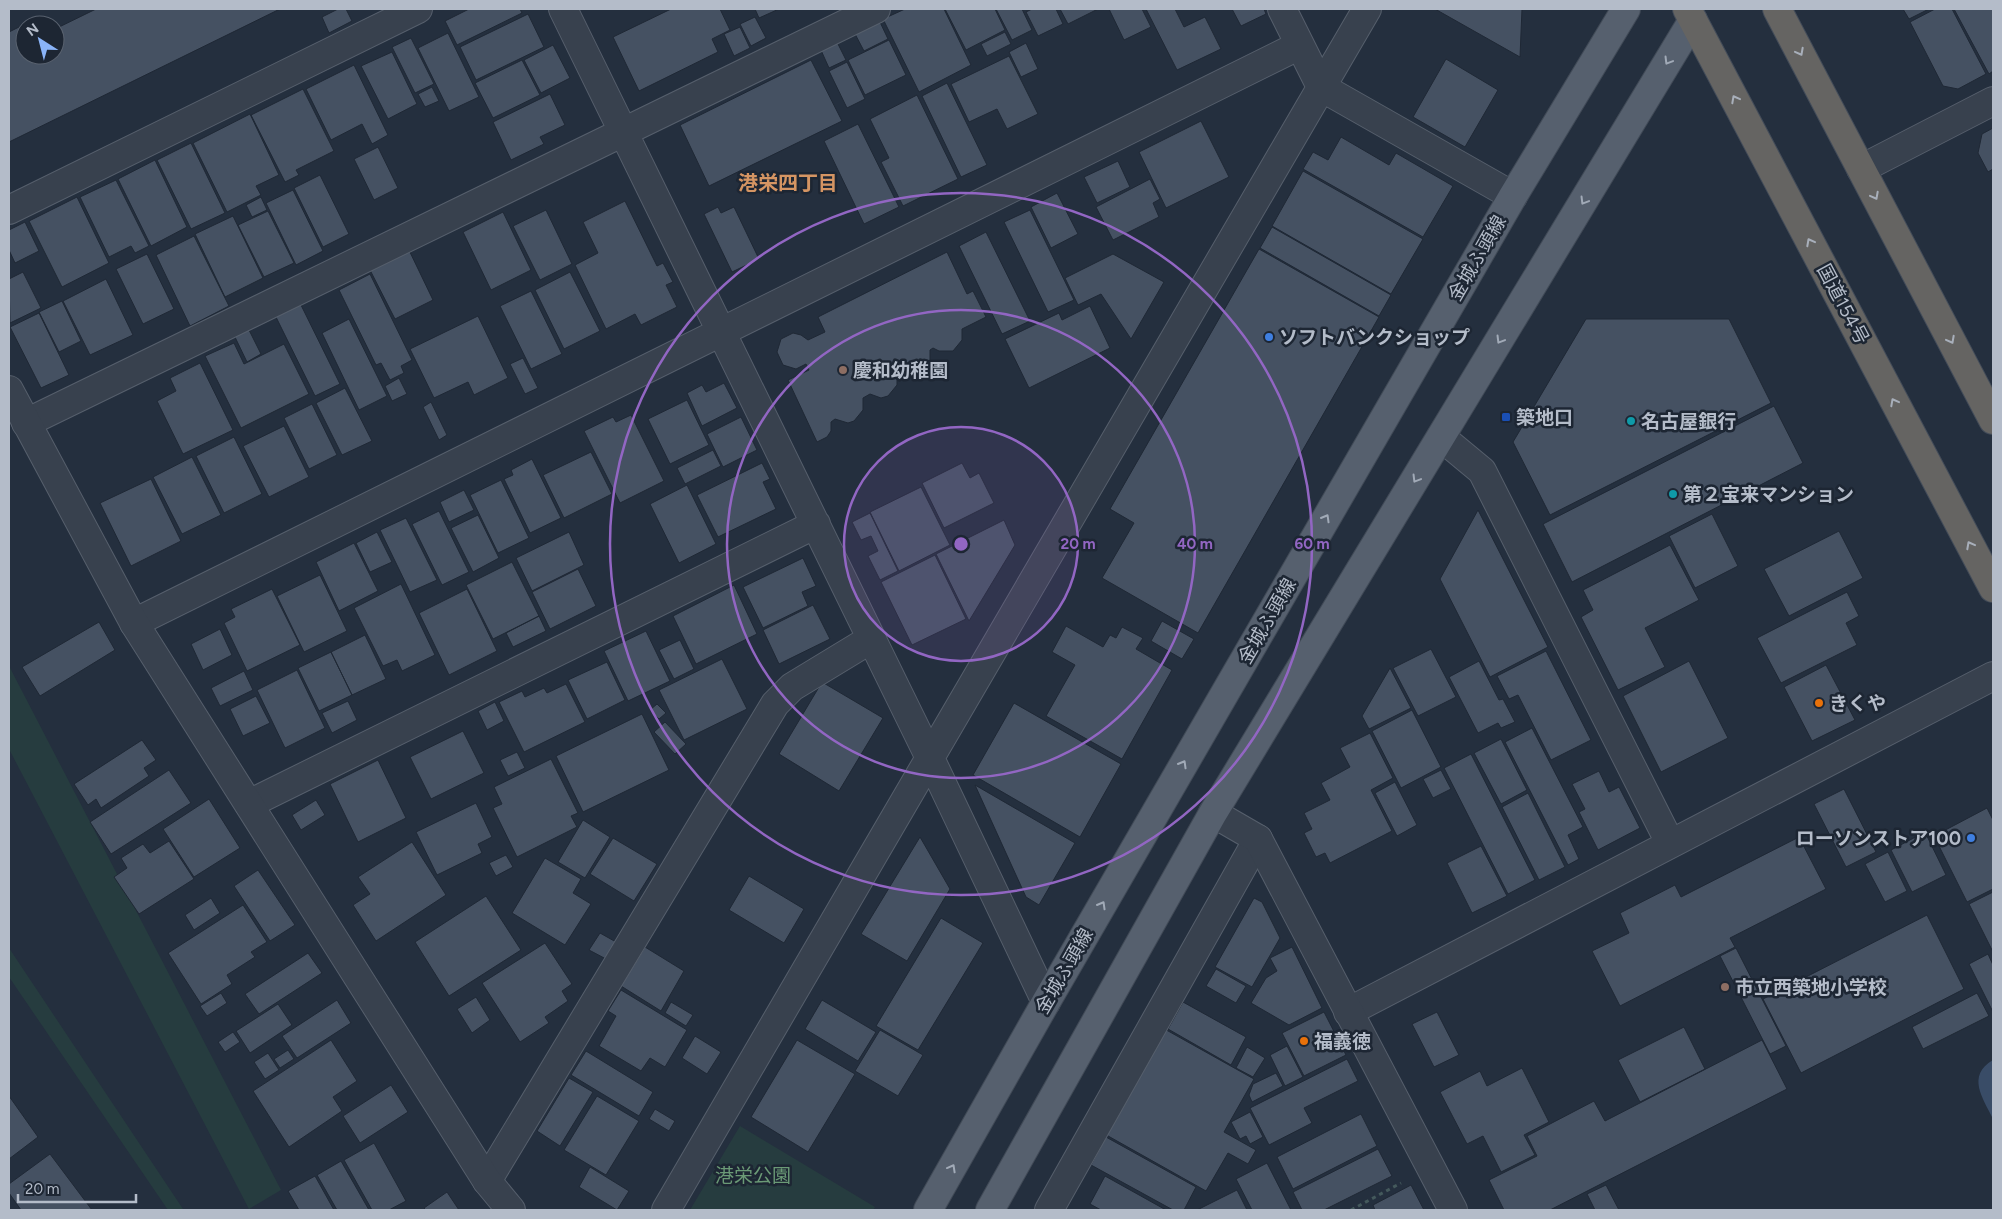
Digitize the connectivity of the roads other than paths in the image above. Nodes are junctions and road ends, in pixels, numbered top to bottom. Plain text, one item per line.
1 (418, 9) edge
2 (563, 9) edge
3 (876, 9) edge
4 (1282, 9) edge
5 (1367, 9) edge
6 (1626, 9) edge
7 (1777, 9) edge
8 (1693, 12) edge
9 (1300, 45) junction
10 (1321, 86) junction
11 (1993, 101) edge
12 (623, 132) junction
13 (1861, 169) junction
14 (1513, 196) junction
15 (9, 210) edge
16 (721, 332) junction
17 (9, 390) edge
18 (1993, 420) edge
19 (26, 423) junction
20 (1442, 437) junction
21 (816, 524) junction
22 (1993, 588) edge
23 (134, 623) junction
24 (872, 639) junction
25 (1993, 676) edge
26 (929, 756) junction
27 (249, 804) junction
28 (1213, 813) junction
29 (1258, 839) junction
30 (1670, 843) junction
31 (1046, 1002) junction
32 (1348, 1012) junction
33 (487, 1181) junction
34 (511, 1210) edge
35 (666, 1210) edge
36 (928, 1210) edge
37 (990, 1210) edge
38 (1049, 1210) edge
39 (1453, 1210) edge

1 - 15 street
2 - 12 street
3 - 12 street
4 - 9 street
5 - 10 street
6 - 14 main road, 金城ふ頭線
7 -> 13 highway
8 -> 20 main road
22 -> 8 highway, 国道154号
9 - 10 street
9 - 16 street
10 - 14 street
10 - 26 street
11 - 13 street
12 - 16 street
12 - 19 street
13 -> 18 highway
31 -> 14 main road, 金城ふ頭線
16 - 21 street
16 - 23 street
17 - 19 street
19 - 23 street
20 -> 28 main road
20 - 30 street
21 - 24 street
21 - 27 street
23 - 27 street
24 - 26 street
24 - 33 street
25 - 30 street
26 - 31 street
26 - 35 street
27 - 33 street
28 - 29 street
28 - 37 main road
29 - 32 street
29 - 38 street
30 - 32 street
36 -> 31 main road, 金城ふ頭線
32 - 39 street
33 - 34 street

